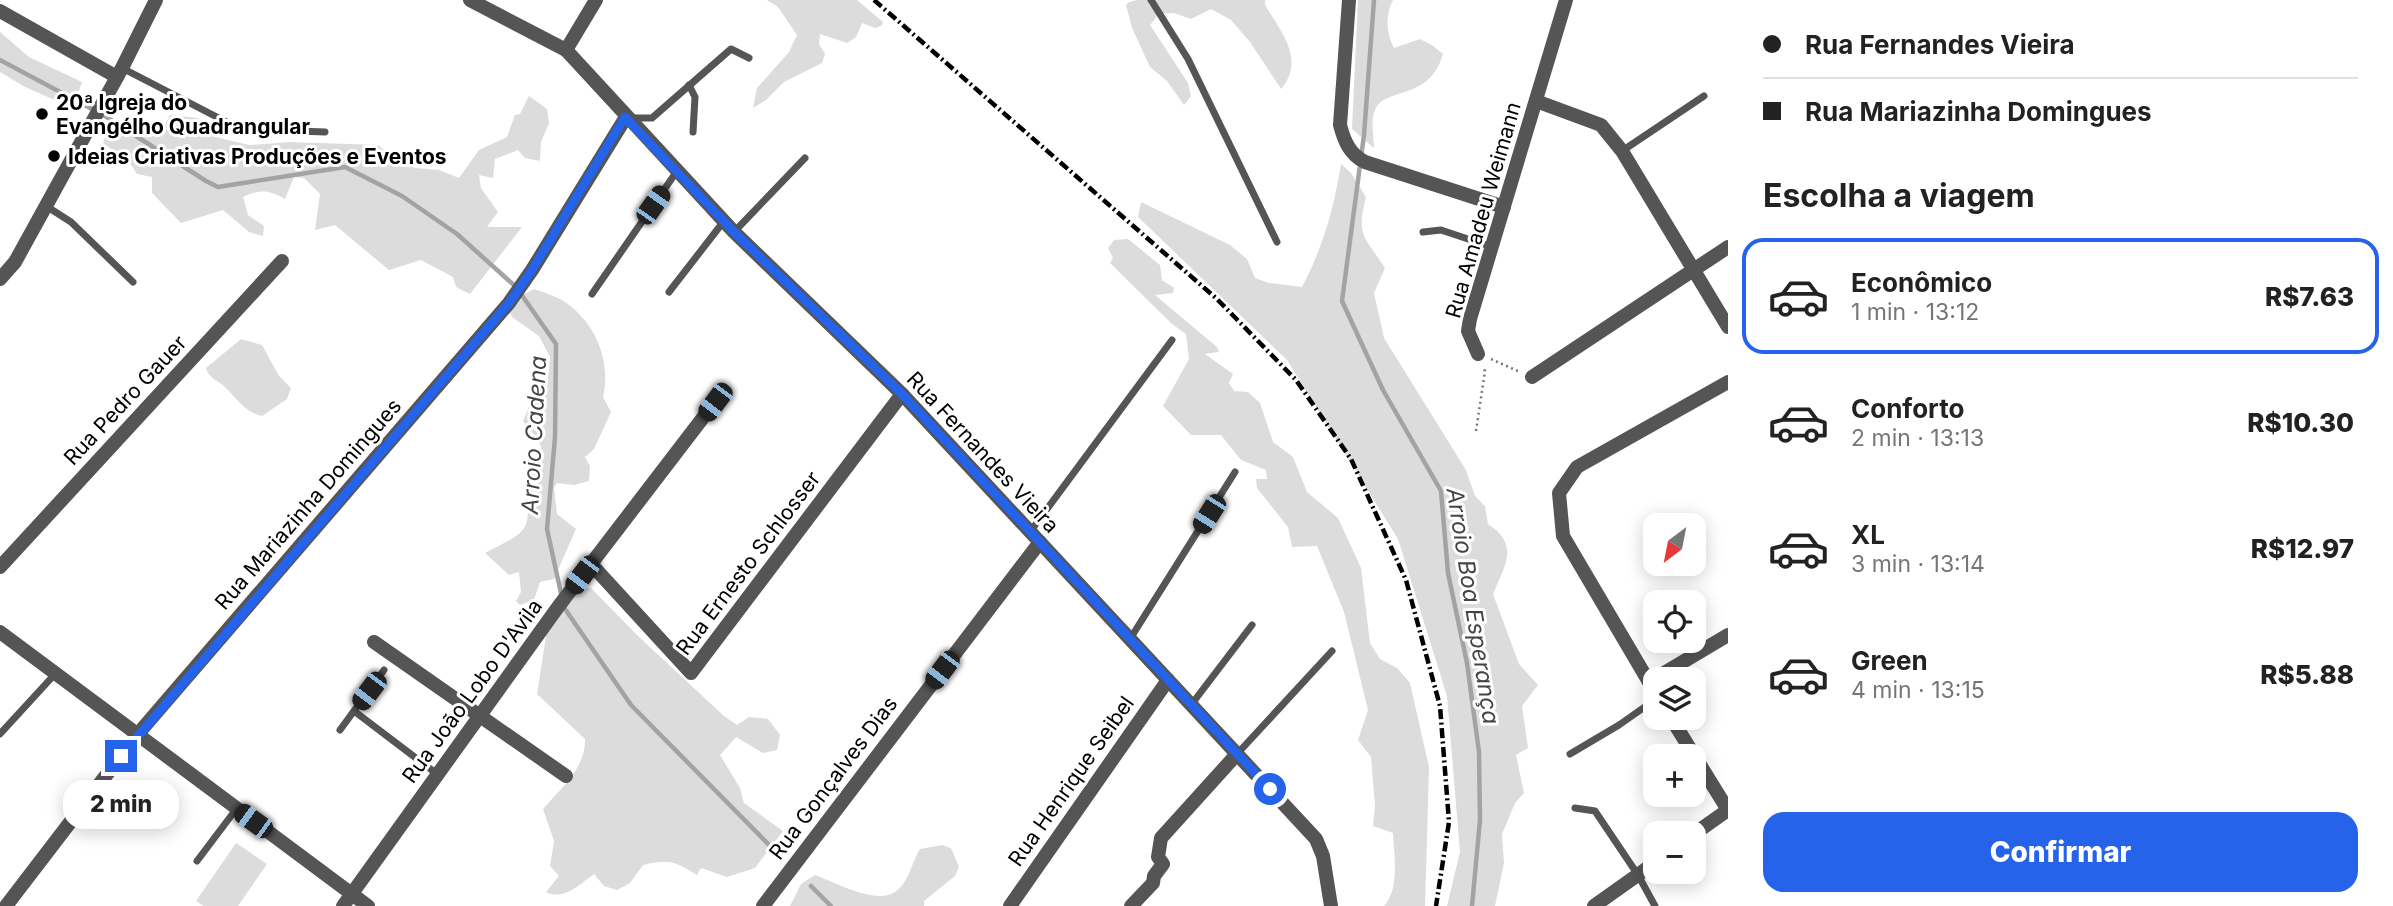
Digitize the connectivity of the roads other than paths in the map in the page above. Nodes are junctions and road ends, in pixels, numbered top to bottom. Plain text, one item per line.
1 (156, 0) edge
2 (470, 0) edge
3 (596, 0) edge
4 (1151, 0) edge
5 (1349, 0) edge
6 (1566, 0) edge
7 (0, 10) edge
8 (566, 50) junction
9 (749, 58) dead end
10 (120, 73) junction
11 (689, 85) junction
12 (1704, 96) dead end
13 (1536, 101) junction
14 (625, 117) junction
15 (325, 132) dead end
16 (693, 132) dead end
17 (1622, 151) junction
18 (805, 158) dead end
19 (677, 171) junction
20 (46, 206) junction
21 (1504, 207) junction
22 (729, 227) junction
23 (1423, 232) dead end
24 (1277, 242) dead end
25 (1492, 247) junction
26 (1728, 247) edge
27 (282, 261) dead end
28 (1693, 268) junction
29 (0, 279) edge
30 (133, 282) dead end
31 (669, 292) dead end
32 (592, 294) dead end
33 (1728, 327) edge
34 (1172, 340) dead end
35 (1478, 354) road end
36 (1532, 377) road end
37 (1728, 383) edge
38 (902, 394) junction
39 (715, 402) dead end
40 (1235, 472) dead end
41 (1035, 537) junction
42 (591, 564) junction
43 (0, 567) edge
44 (1252, 625) dead end
45 (0, 632) edge
46 (1728, 635) edge
47 (1130, 639) junction
48 (374, 642) dead end
49 (1332, 651) dead end
50 (1681, 667) edge
51 (384, 670) dead end
52 (1643, 672) edge
53 (55, 673) junction
54 (1167, 680) junction
55 (1191, 705) junction
56 (1643, 708) edge
57 (354, 711) junction
58 (481, 716) junction
59 (340, 730) dead end
60 (1678, 730) edge
61 (0, 734) edge
62 (137, 735) junction
63 (1237, 754) junction
64 (1570, 754) dead end
65 (438, 774) junction
66 (566, 776) dead end
67 (237, 808) junction
68 (1575, 808) dead end
69 (1728, 810) edge
70 (1706, 826) edge
71 (197, 861) dead end
72 (1643, 871) edge
73 (1638, 874) junction
74 (347, 900) edge
75 (6, 906) edge
76 (368, 906) edge
77 (763, 906) edge
78 (1010, 906) edge
79 (1130, 906) edge
80 (1331, 906) edge
81 (1594, 906) edge
82 (1655, 906) edge

1 - 10 street
2 - 8 street
3 - 8 street
4 - 24 lane
5 - 21 street
6 - 13 street, Rua Amadeu Weimann
7 - 10 street
8 - 14 street, Rua Fernandes Vieira
9 - 11 lane
10 - 15 lane
10 - 20 street
11 - 14 lane
11 - 16 lane
12 - 17 lane
13 - 17 street
13 - 21 street, Rua Amadeu Weimann
14 - 19 street, Rua Fernandes Vieira
14 - 62 street, Rua Mariazinha Domingues
17 - 28 street
18 - 22 lane
19 - 22 street, Rua Fernandes Vieira
19 - 32 lane
20 - 29 street
20 - 30 lane
21 - 25 street, Rua Amadeu Weimann
22 - 31 lane
22 - 38 street, Rua Fernandes Vieira
23 - 25 lane
25 - 35 street, Rua Amadeu Weimann
26 - 28 street
27 - 43 street, Rua Pedro Gauer
28 - 33 street
28 - 36 street
34 - 41 lane
37 - 52 street
38 - 41 street, Rua Fernandes Vieira
38 - 42 street, Rua Ernesto Schlosser
39 - 42 street, Rua João Lobo D'Avila
40 - 47 lane
41 - 47 street, Rua Fernandes Vieira
41 - 77 street, Rua Gonçalves Dias
42 - 58 street, Rua João Lobo D'Avila
44 - 55 lane
45 - 53 street
46 - 50 street
47 - 54 street, Rua Fernandes Vieira
48 - 58 street
49 - 63 lane
51 - 57 lane
53 - 61 lane
53 - 62 street
54 - 55 street, Rua Fernandes Vieira
54 - 78 street, Rua Henrique Seibel
55 - 63 street, Rua Fernandes Vieira
56 - 64 lane
57 - 59 lane
57 - 65 lane
58 - 65 street, Rua João Lobo D'Avila
58 - 66 street
60 - 69 street
62 - 67 street
62 - 75 street, Rua Mariazinha Domingues
63 - 79 street
63 - 80 street, Rua Fernandes Vieira
65 - 74 street, Rua João Lobo D'Avila
67 - 71 lane
67 - 74 street
68 - 73 lane
69 - 70 street
72 - 73 street
73 - 81 street
73 - 82 lane
74 - 76 street

